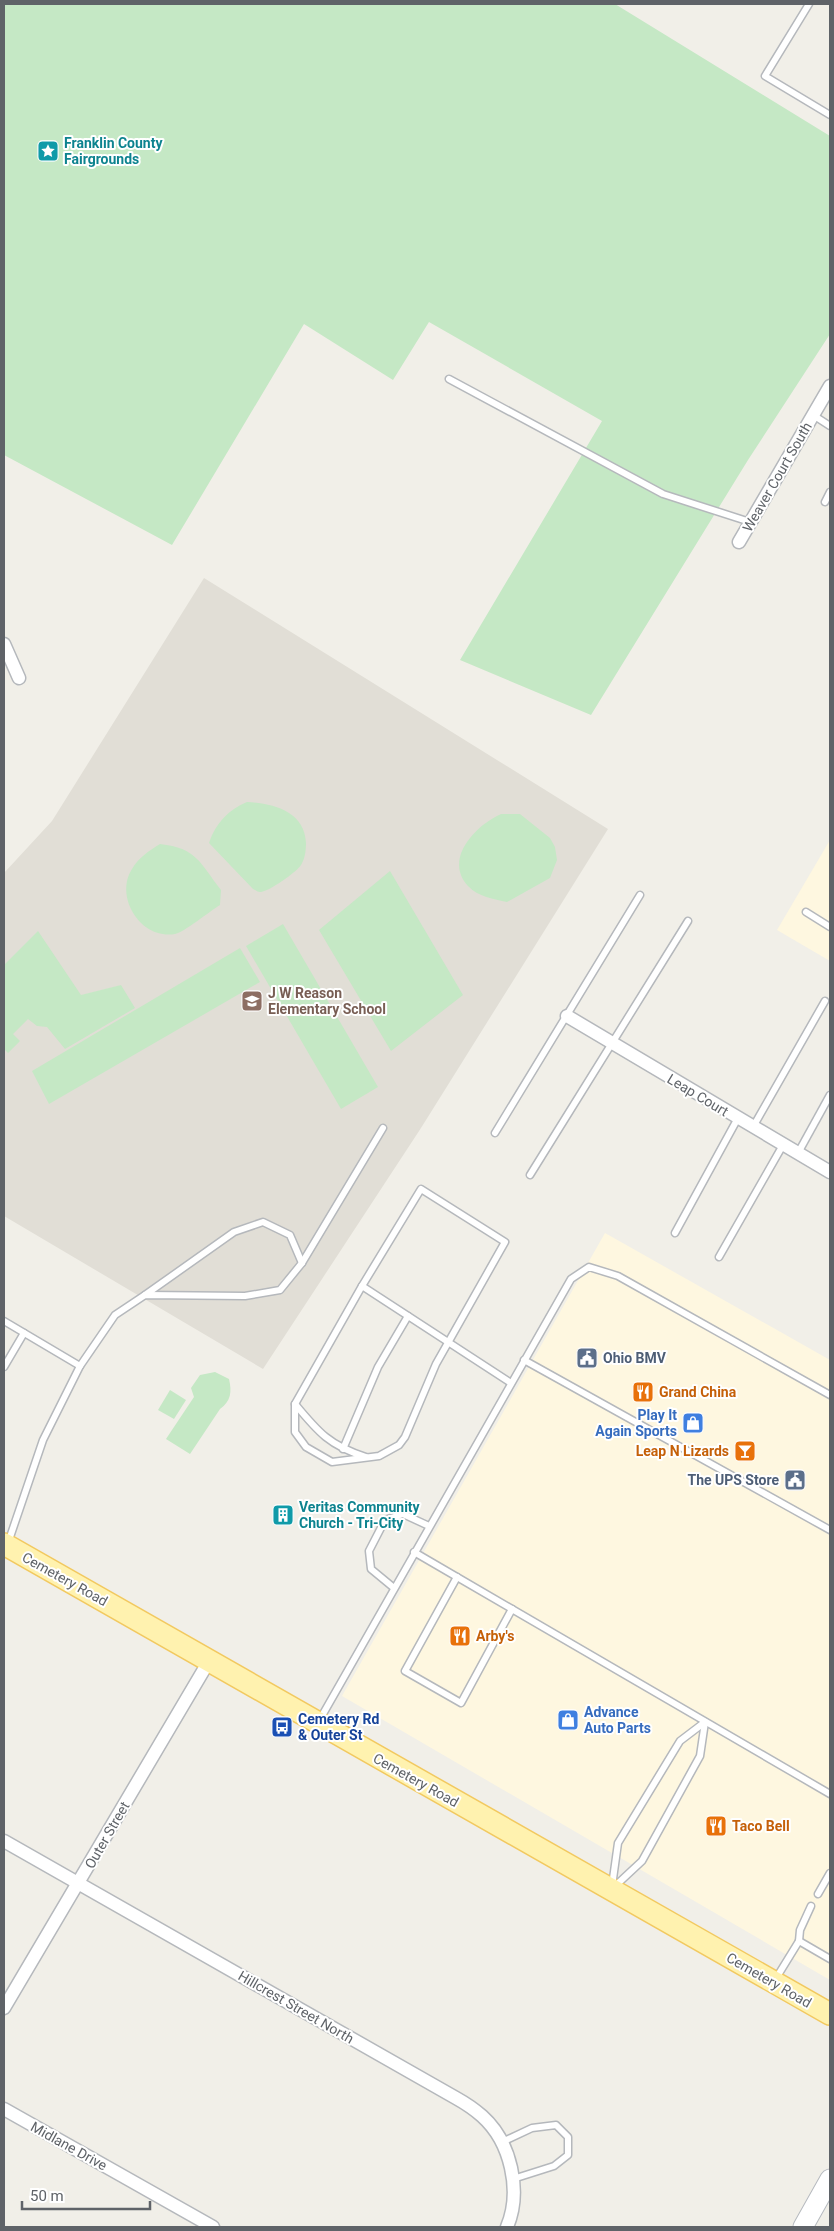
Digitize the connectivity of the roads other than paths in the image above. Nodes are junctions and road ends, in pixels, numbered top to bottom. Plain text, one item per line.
1 (809, 4) edge
2 (830, 115) edge
3 (449, 379) dead end
4 (830, 386) edge
5 (813, 416) junction
6 (830, 426) edge
7 (830, 492) edge
8 (824, 502) dead end
9 (750, 522) junction
10 (739, 542) dead end
11 (4, 644) edge
12 (19, 678) dead end
13 (640, 895) dead end
14 (806, 912) dead end
15 (688, 922) dead end
16 (830, 927) edge
17 (825, 1001) dead end
18 (567, 1016) junction
19 (613, 1044) junction
20 (830, 1096) edge
21 (738, 1118) junction
22 (753, 1127) junction
23 (383, 1128) dead end
24 (495, 1133) dead end
25 (783, 1144) junction
26 (798, 1153) junction
27 (830, 1172) edge
28 (530, 1175) dead end
29 (675, 1233) dead end
30 (719, 1257) dead end
31 (302, 1263) junction
32 (362, 1286) junction
33 (145, 1295) junction
34 (408, 1316) junction
35 (4, 1321) edge
36 (24, 1333) junction
37 (448, 1341) junction
38 (524, 1360) junction
39 (80, 1366) junction
40 (4, 1367) edge
41 (512, 1383) junction
42 (830, 1396) edge
43 (295, 1404) junction
44 (344, 1449) junction
45 (369, 1459) junction
46 (429, 1526) junction
47 (830, 1530) edge
48 (5, 1545) edge
49 (414, 1552) junction
50 (456, 1577) junction
51 (394, 1588) junction
52 (512, 1609) junction
53 (209, 1661) junction
54 (705, 1722) junction
55 (318, 1724) junction
56 (830, 1794) edge
57 (4, 1841) edge
58 (830, 1873) edge
59 (78, 1883) junction
60 (611, 1889) junction
61 (818, 1894) dead end
62 (811, 1906) dead end
63 (799, 1941) junction
64 (830, 1959) edge
65 (774, 1982) junction
66 (4, 2008) edge
67 (830, 2014) edge
68 (4, 2109) edge
69 (500, 2143) junction
70 (512, 2179) junction
71 (826, 2190) edge
72 (213, 2227) edge
73 (507, 2227) edge
74 (803, 2227) edge

1 - 2 lane
3 - 9 lane
4 - 5 street, Weaver Court South
5 - 6 lane
5 - 9 street, Weaver Court South
7 - 8 lane
9 - 10 street, Weaver Court South
11 - 12 street
13 - 18 lane
14 - 16 lane
15 - 19 lane
17 - 22 lane
18 - 19 street, Leap Court
18 - 24 lane
19 - 21 street, Leap Court
19 - 28 lane
20 - 26 lane
21 - 22 street, Leap Court
21 - 29 lane
22 - 25 street, Leap Court
23 - 31 lane
25 - 26 street, Leap Court
25 - 30 lane
26 - 27 street, Leap Court
31 - 33 lane
31 - 33 lane
32 - 34 lane
32 - 37 lane
32 - 43 lane
33 - 39 lane
34 - 37 lane
34 - 44 lane
35 - 36 lane
36 - 39 lane
36 - 40 lane
37 - 41 lane
37 - 45 lane
38 - 41 lane
38 - 42 lane
38 - 47 lane
39 - 48 lane
41 - 46 lane
43 - 44 lane
43 - 45 lane
44 - 45 lane
46 - 49 lane
46 - 51 lane
48 - 53 main road, Cemetery Road
49 - 50 lane
49 - 51 lane
50 - 52 lane
50 - 52 lane
51 - 55 lane
52 - 54 lane
53 - 55 main road, Cemetery Road
53 - 59 street, Outer Street
54 - 56 lane
54 - 60 lane
54 - 60 lane
55 - 60 main road, Cemetery Road
57 - 59 street, Hillcrest Street North
58 - 61 lane
59 - 66 street, Outer Street
59 - 69 street, Hillcrest Street North
60 - 65 main road, Cemetery Road
62 - 63 lane
63 - 64 lane
63 - 65 lane
65 - 67 main road, Cemetery Road
68 - 72 street, Midlane Drive
69 - 70 street, Hillcrest Street North
69 - 70 lane
70 - 73 street, Hillcrest Street North
71 - 74 street

